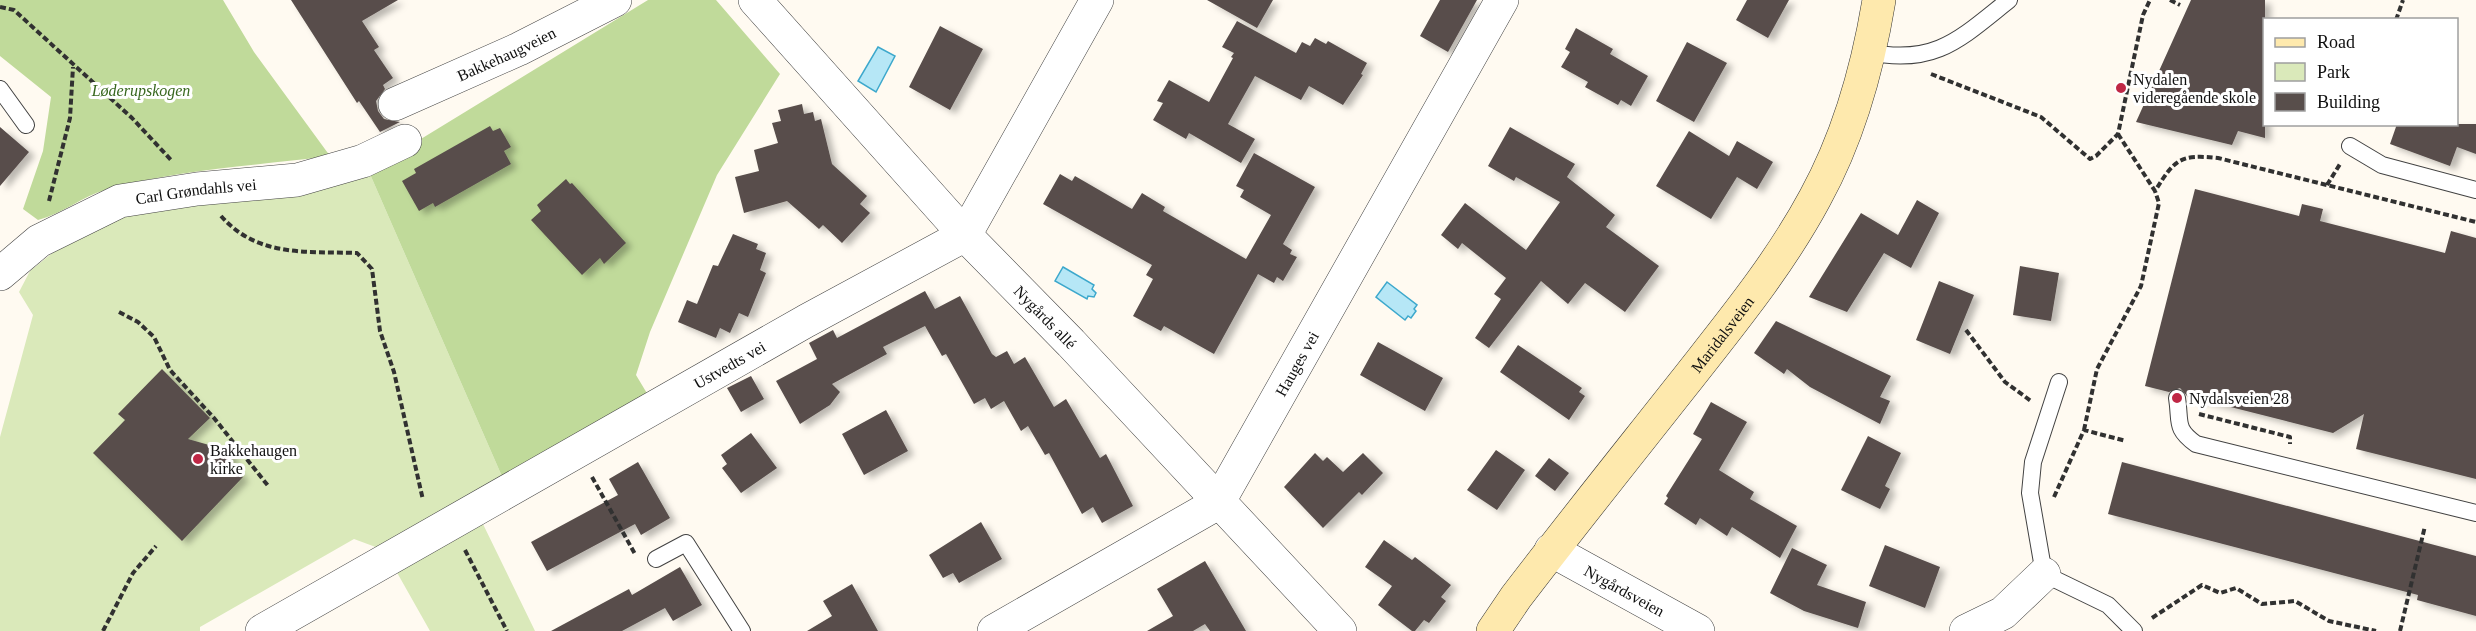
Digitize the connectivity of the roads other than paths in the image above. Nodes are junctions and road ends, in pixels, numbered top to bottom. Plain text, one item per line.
1 (615, 0) edge
2 (755, 0) edge
3 (1097, 0) edge
4 (1502, 0) edge
5 (1879, 0) edge
6 (2009, 0) edge
7 (1868, 52) junction
8 (0, 89) edge
9 (395, 104) dead end
10 (26, 125) dead end
11 (405, 141) dead end
12 (2350, 146) dead end
13 (2476, 190) edge
14 (965, 235) junction
15 (0, 274) edge
16 (2059, 382) dead end
17 (2178, 403) road end
18 (1218, 502) junction
19 (2476, 513) edge
20 (1551, 550) junction
21 (656, 559) road end
22 (2044, 574) junction
23 (2133, 630) edge
24 (262, 631) edge
25 (742, 631) edge
26 (994, 631) edge
27 (1340, 631) edge
28 (1493, 631) edge
29 (1698, 631) edge
30 (1966, 631) edge

1 - 9 street, Bakkehaugveien
2 - 14 street, Nygårds allé
3 - 14 street
4 - 18 street, Hauges vei
5 - 7 main road, Maridalsveien
6 - 7 lane
7 - 20 main road, Maridalsveien
8 - 10 lane
11 - 15 street, Carl Grøndahls vei
12 - 13 lane
14 - 18 street, Nygårds allé
14 - 24 street, Ustvedts vei
16 - 22 lane
17 - 19 lane
18 - 26 street
18 - 27 street, Nygårds allé
20 - 28 main road, Maridalsveien
20 - 29 street, Nygårdsveien
21 - 25 lane
22 - 23 lane
22 - 30 street

